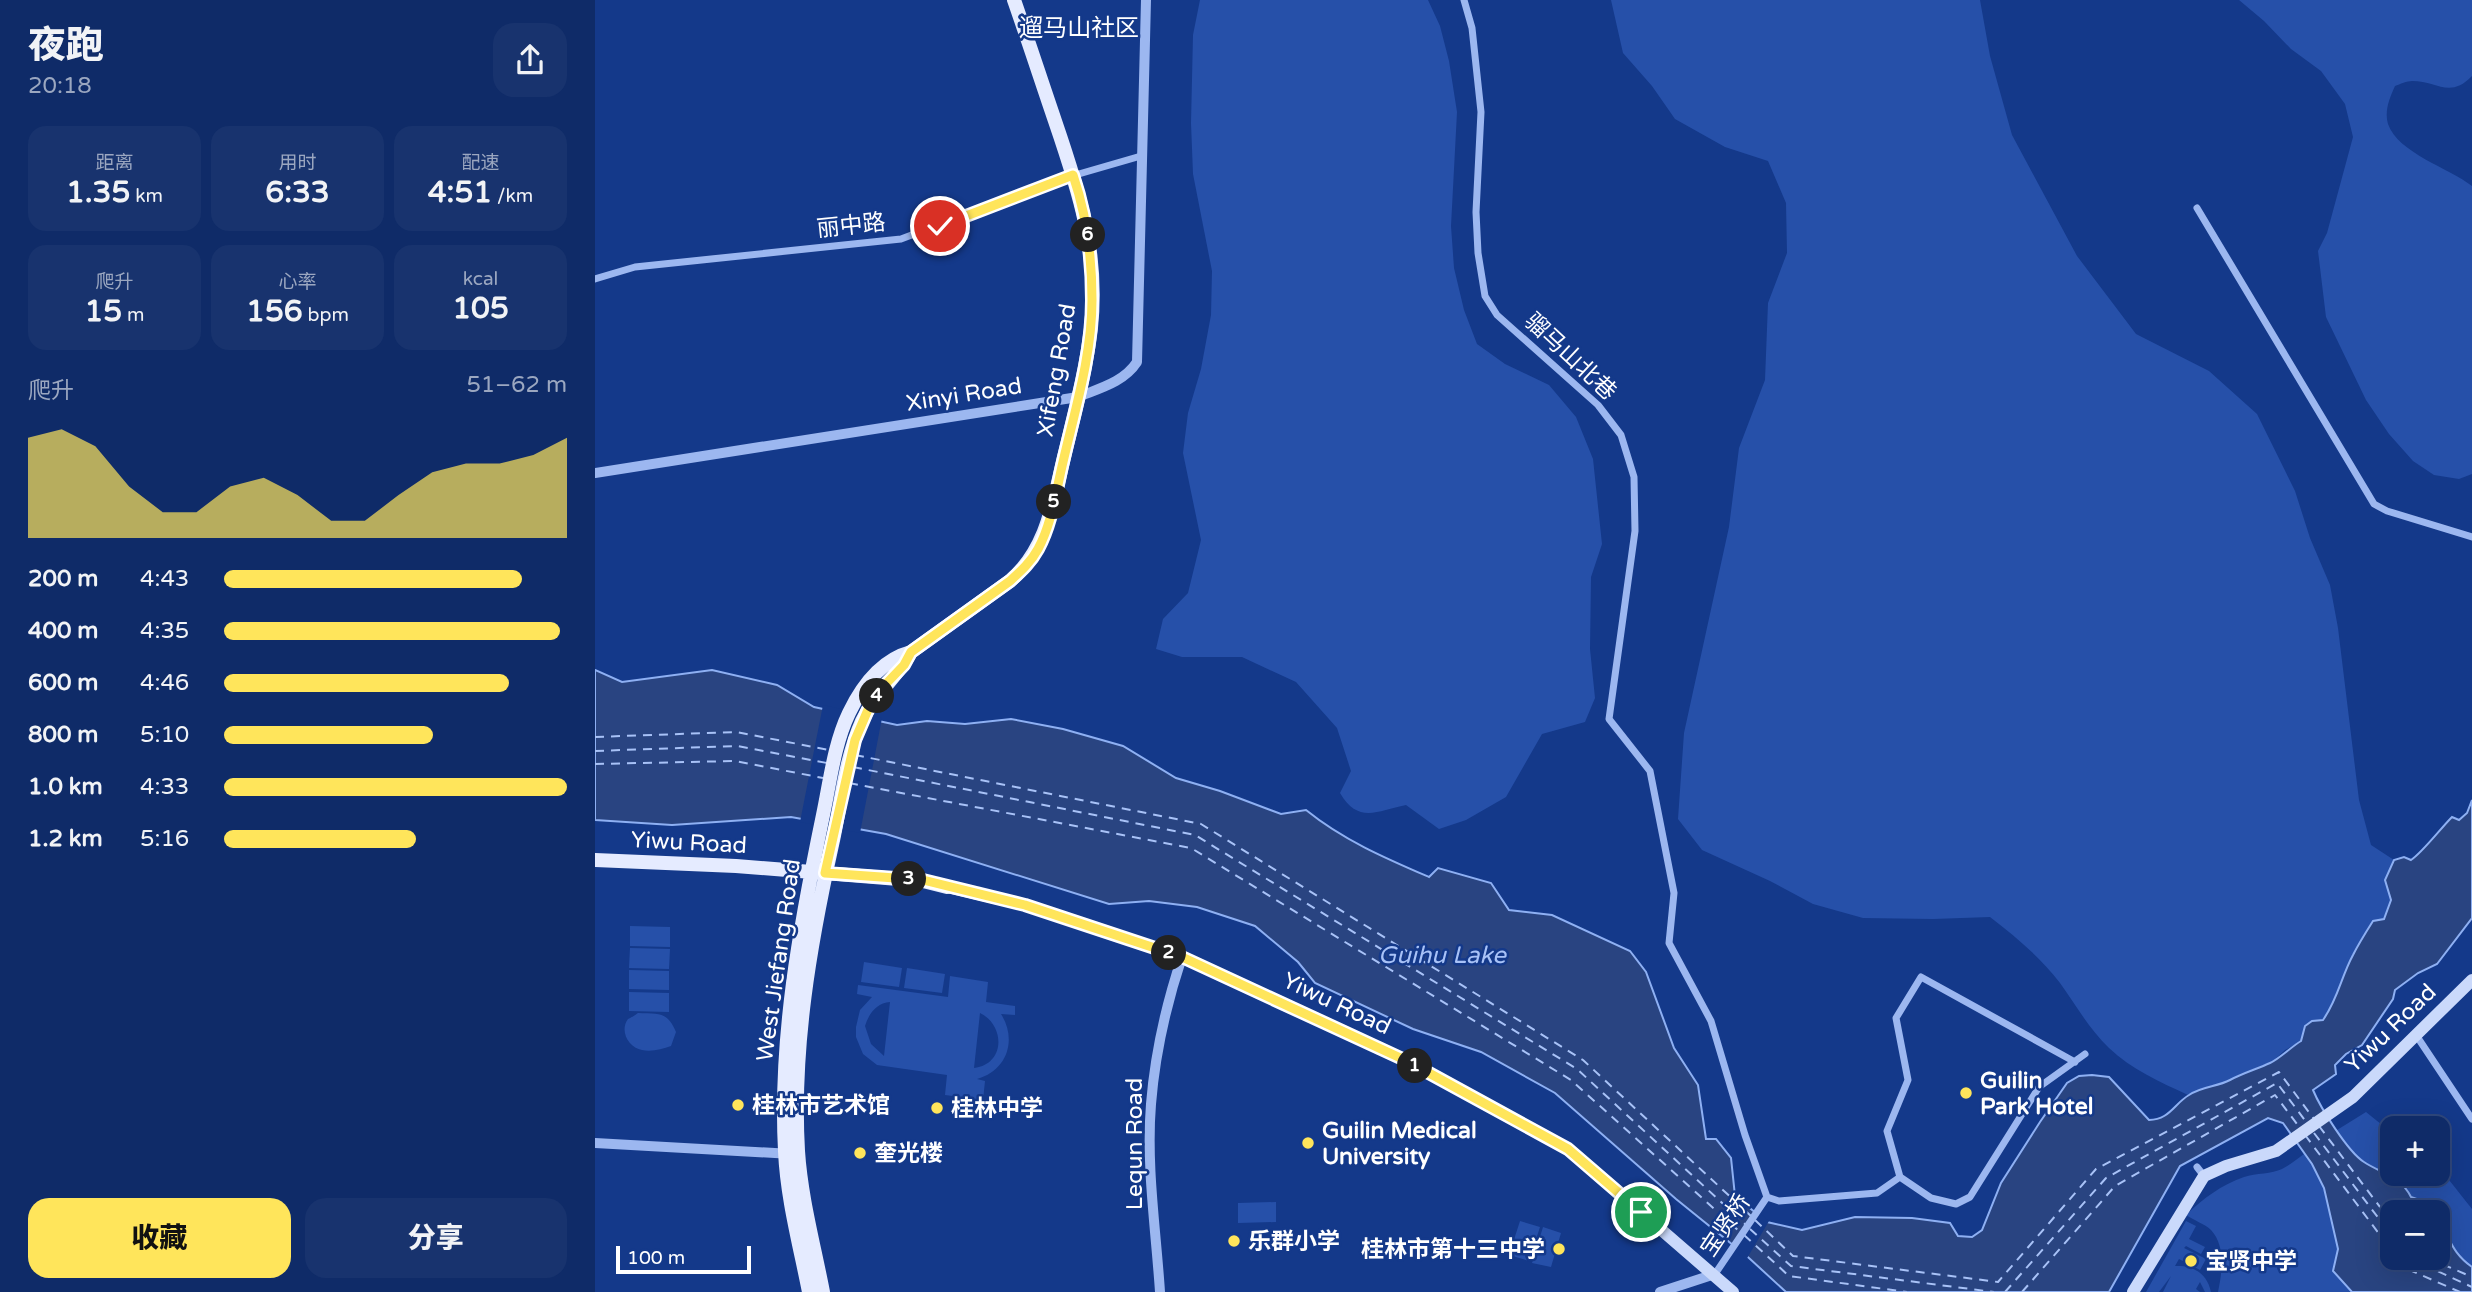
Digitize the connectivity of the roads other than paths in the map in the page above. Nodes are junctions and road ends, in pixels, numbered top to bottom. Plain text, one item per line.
1 (1014, 0) edge
2 (1146, 0) edge
3 (1464, 0) edge
4 (1141, 156) junction
5 (1073, 175) junction
6 (2197, 208) dead end
7 (595, 279) edge
8 (1078, 397) junction
9 (595, 473) edge
10 (2472, 537) edge
11 (864, 701) joint
12 (595, 860) edge
13 (595, 868) edge
14 (818, 876) junction
15 (947, 887) joint
16 (1182, 957) junction
17 (2472, 981) edge
18 (2416, 1035) junction
19 (2085, 1054) dead end
20 (2075, 1062) junction
21 (2472, 1119) edge
22 (595, 1143) edge
23 (792, 1154) junction
24 (1900, 1177) junction
25 (1767, 1197) junction
26 (1715, 1274) junction
27 (809, 1292) edge
28 (823, 1292) edge
29 (1160, 1292) edge
30 (1660, 1292) edge
31 (1733, 1292) edge
32 (2133, 1292) edge

1 - 5 main road, Xifeng Road
2 - 4 street, Xinyi Road
3 - 25 street, 骝马山北巷
4 - 5 street, 丽中路
4 - 8 street, Xinyi Road
5 - 7 street, 丽中路
5 - 8 main road, Xifeng Road
6 - 10 street
8 - 9 street, Xinyi Road
8 - 11 main road, Xifeng Road
11 - 14 main road, West Jiefang Road
12 - 14 main road, Yiwu Road
13 - 14 main road, Yiwu Road
14 - 15 main road, Yiwu Road
14 - 23 main road, West Jiefang Road
15 - 16 main road, Yiwu Road
16 - 26 main road, Yiwu Road
16 - 29 street, Lequn Road
17 - 18 main road, Yiwu Road
18 - 21 street
18 - 32 main road, Yiwu Road
19 - 20 street
20 - 24 street
20 - 24 street
22 - 23 street
23 - 27 main road, West Jiefang Road
23 - 28 main road, West Jiefang Road
24 - 25 street
25 - 26 street, 宝贤桥
26 - 30 street
26 - 31 main road, Yiwu Road

